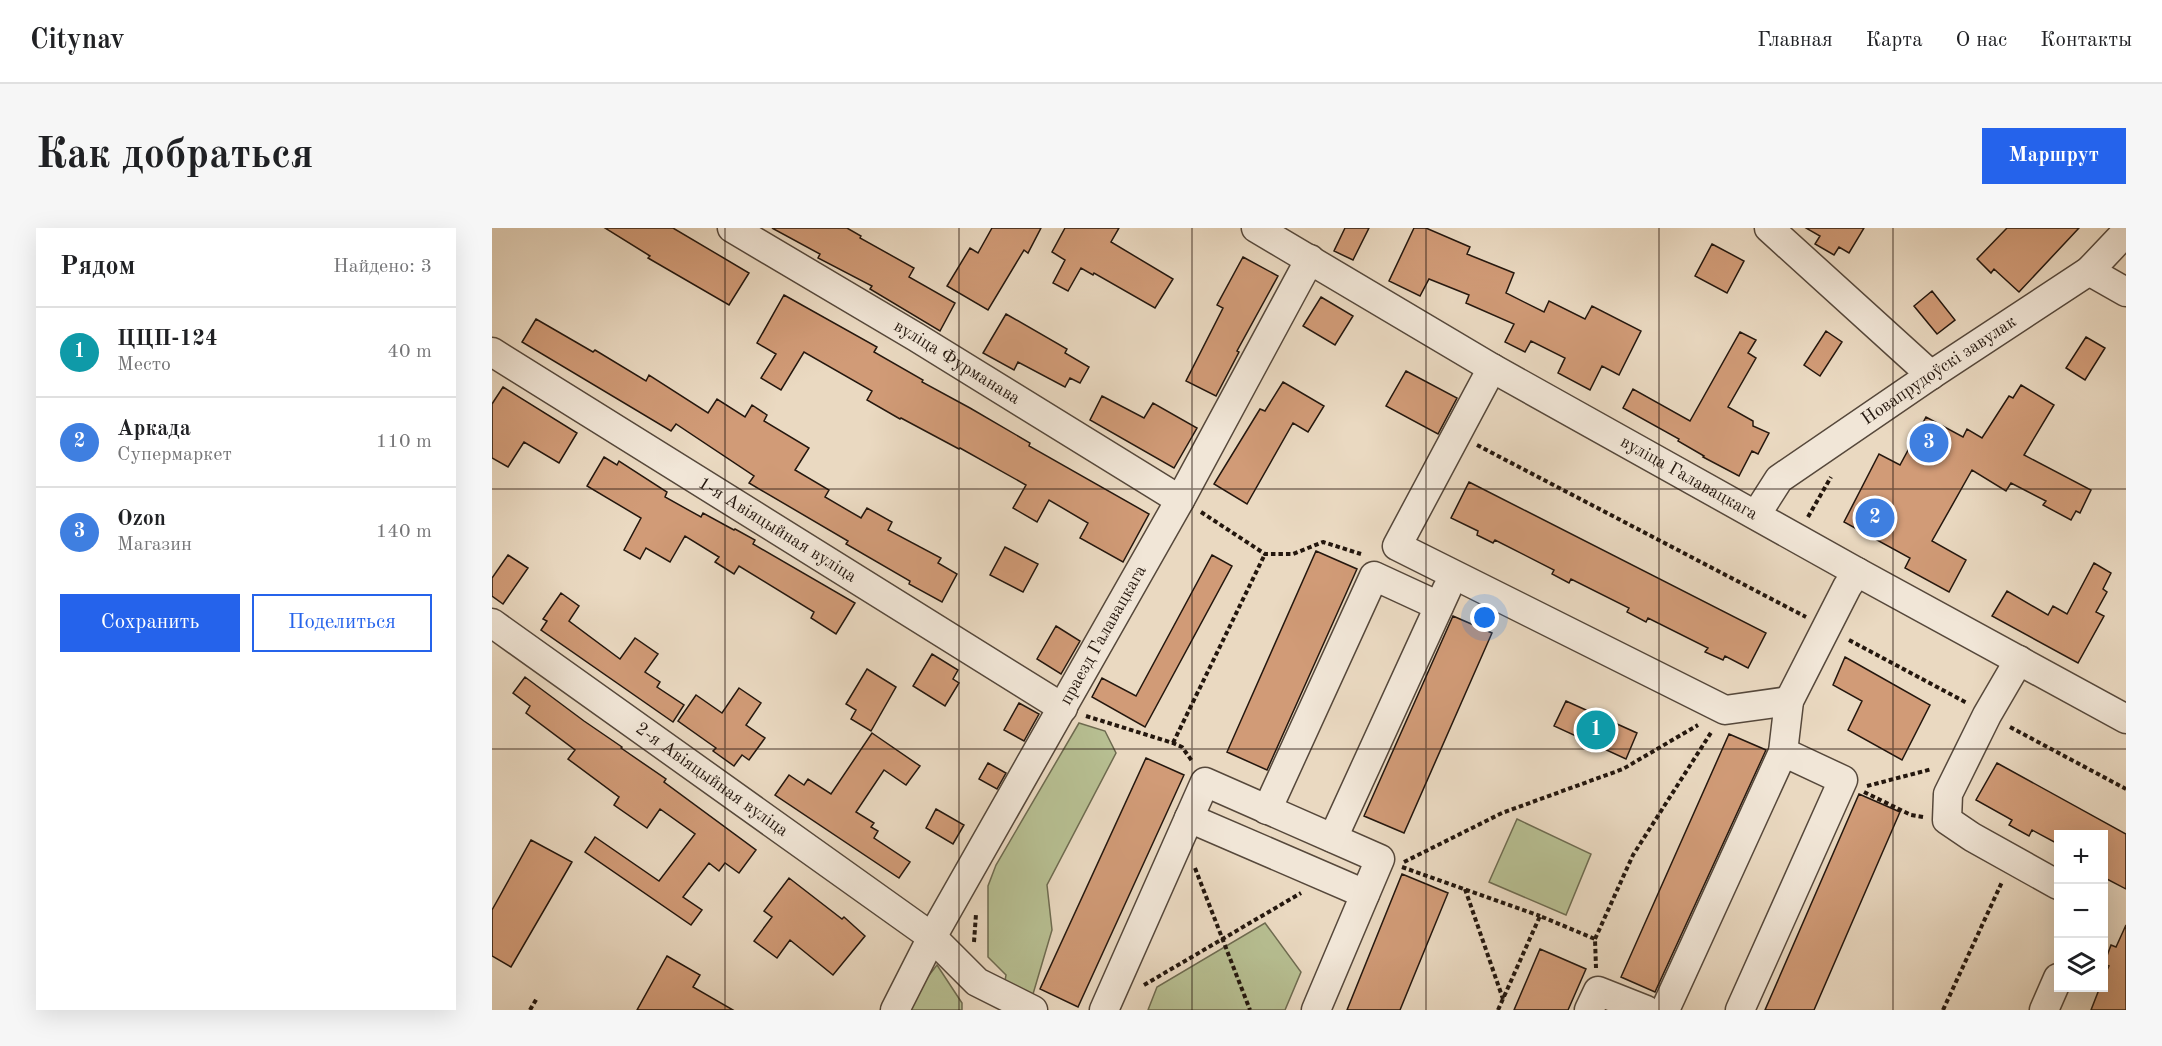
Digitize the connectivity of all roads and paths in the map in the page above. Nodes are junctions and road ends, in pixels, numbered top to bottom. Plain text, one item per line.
1 (732, 228) edge
2 (1256, 228) edge
3 (1769, 228) edge
4 (2126, 232) edge
5 (1310, 259) junction
6 (2089, 271) junction
7 (2126, 292) edge
8 (492, 352) edge
9 (1492, 368) junction
10 (1931, 375) junction
11 (1456, 434) junction
12 (1180, 500) junction
13 (1756, 515) junction
14 (1265, 554) junction
15 (1857, 572) junction
16 (1454, 575) junction
17 (1374, 576) junction
18 (1439, 606) junction
19 (492, 623) edge
20 (1826, 627) junction
21 (2019, 660) junction
22 (1789, 701) junction
23 (1063, 708) junction
24 (1725, 710) junction
25 (1987, 715) junction
26 (2126, 719) edge
27 (1173, 743) junction
28 (1783, 752) junction
29 (1965, 761) junction
30 (1205, 782) junction
31 (2126, 789) edge
32 (1267, 810) junction
33 (1947, 820) junction
34 (1185, 827) junction
35 (1334, 838) junction
36 (2012, 859) junction
37 (1328, 878) junction
38 (2056, 884) edge
39 (1465, 890) junction
40 (1365, 894) junction
41 (1540, 916) junction
42 (932, 937) junction
43 (1222, 939) junction
44 (1595, 939) junction
45 (2054, 987) edge
46 (537, 998) dead end
47 (1503, 999) junction
48 (1593, 1000) edge
49 (1105, 1009) edge
50 (530, 1010) edge
51 (896, 1010) edge
52 (1033, 1010) edge
53 (1250, 1010) edge
54 (1316, 1010) edge
55 (1498, 1010) edge
56 (1646, 1010) edge
57 (1665, 1010) edge
58 (1740, 1010) edge
59 (1943, 1010) edge
60 (2044, 1010) edge

1 - 12 street, вуліца Фурманава
2 - 5 street, вуліца Галавацкага
3 - 10 street
4 - 6 street, Новапрудоўскі завулак
5 - 9 street, вуліца Галавацкага
5 - 12 street, праезд Галавацкага
6 - 7 street
6 - 10 street, Новапрудоўскі завулак
8 - 23 street, 1-я Авіяцыйная вуліца
9 - 11 street
9 - 13 street, вуліца Галавацкага
10 - 13 street, Новапрудоўскі завулак
11 - 16 street
11 - 20 path
12 - 14 path
12 - 23 street, праезд Галавацкага
13 - 15 street, вуліца Галавацкага
14 - 17 path
14 - 27 path
15 - 20 street
15 - 21 street, вуліца Галавацкага
16 - 18 street
16 - 24 street
17 - 18 street
17 - 32 street
18 - 35 street
19 - 42 street, 2-я Авіяцыйная вуліца
20 - 22 street
20 - 25 path
21 - 25 street
21 - 26 street, вуліца Галавацкага
22 - 24 street
22 - 28 street
23 - 27 path
23 - 42 street, праезд Галавацкага
24 - 39 path
24 - 44 path
25 - 29 street
25 - 31 path
27 - 30 path
28 - 57 street
28 - 58 street
29 - 33 street
29 - 33 path
30 - 32 street
30 - 34 street
32 - 35 street
33 - 36 street
34 - 37 street
34 - 43 path
34 - 49 street
35 - 40 street
36 - 38 street
36 - 59 path
37 - 40 street
37 - 43 path
39 - 41 path
39 - 47 path
40 - 54 street
41 - 44 path
41 - 47 path
42 - 51 street, праезд Галавацкага
42 - 52 street, 2-я Авіяцыйная вуліца
43 - 49 path
43 - 53 path
44 - 48 path
45 - 60 street
46 - 50 path
47 - 55 path
48 - 56 street

